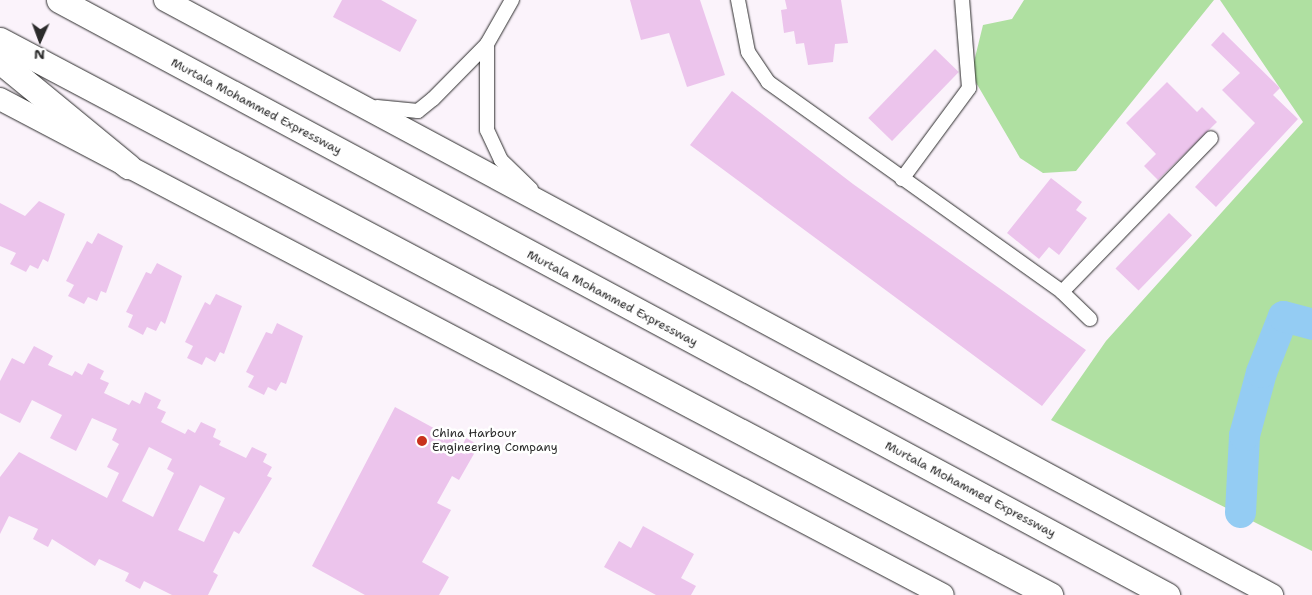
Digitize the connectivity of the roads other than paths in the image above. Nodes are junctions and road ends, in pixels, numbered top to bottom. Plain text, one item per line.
1 (59, 0) edge
2 (165, 0) edge
3 (512, 0) edge
4 (738, 0) edge
5 (962, 0) edge
6 (0, 40) edge
7 (487, 44) junction
8 (0, 61) edge
9 (0, 99) edge
10 (348, 99) junction
11 (1211, 138) dead end
12 (128, 166) junction
13 (902, 180) junction
14 (547, 205) junction
15 (1062, 292) junction
16 (1090, 318) dead end
17 (943, 595) edge
18 (1050, 595) edge
19 (1167, 595) edge
20 (1272, 595) edge

1 - 19 highway, Murtala Mohammed Expressway
2 - 10 highway
3 - 7 street
4 - 13 street
5 - 13 street
6 - 18 highway
7 - 10 street
7 - 14 street
8 - 12 highway
9 - 12 highway
10 - 14 highway
11 - 15 street
12 - 17 highway
13 - 15 street
14 - 20 highway
15 - 16 street

